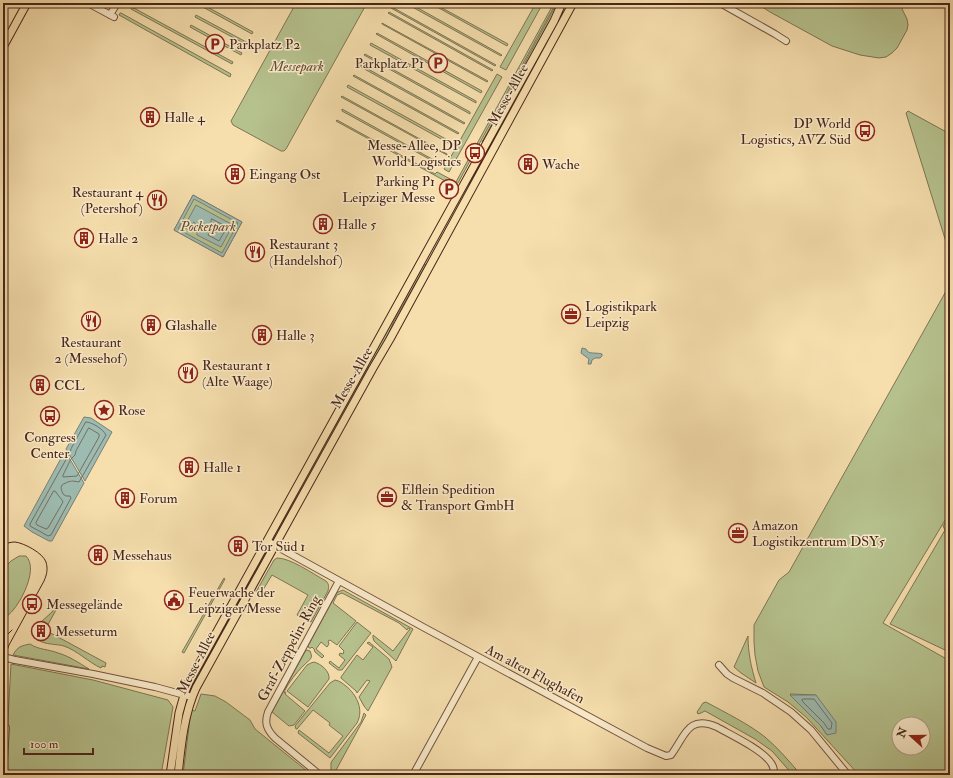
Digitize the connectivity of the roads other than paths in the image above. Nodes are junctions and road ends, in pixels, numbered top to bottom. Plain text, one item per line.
1 (27, 3) edge
2 (88, 3) edge
3 (115, 3) edge
4 (562, 3) edge
5 (573, 3) edge
6 (720, 3) edge
7 (786, 41) dead end
8 (3, 47) edge
9 (267, 541) junction
10 (274, 545) junction
11 (339, 581) junction
12 (3, 657) edge
13 (478, 657) junction
14 (719, 665) dead end
15 (184, 695) junction
16 (192, 697) junction
17 (6, 728) dead end
18 (3, 775) edge
19 (170, 775) edge
20 (178, 775) edge
21 (320, 775) edge
22 (413, 775) edge
23 (774, 775) edge
24 (848, 775) edge

1 - 8 main road
2 - 3 street
4 - 9 main road, Messe-Allee
5 - 10 main road, Messe-Allee
6 - 7 street
9 - 10 street, Am alten Flughafen
9 - 15 main road, Messe-Allee
10 - 11 street, Am alten Flughafen
10 - 16 main road, Messe-Allee
11 - 13 street, Am alten Flughafen
11 - 21 street, Graf-Zeppelin-Ring
12 - 15 street, bridge
13 - 22 street
13 - 23 street, Am alten Flughafen
14 - 24 street
15 - 16 street
15 - 19 main road, Messe-Allee
16 - 20 main road, Messe-Allee
17 - 18 street

